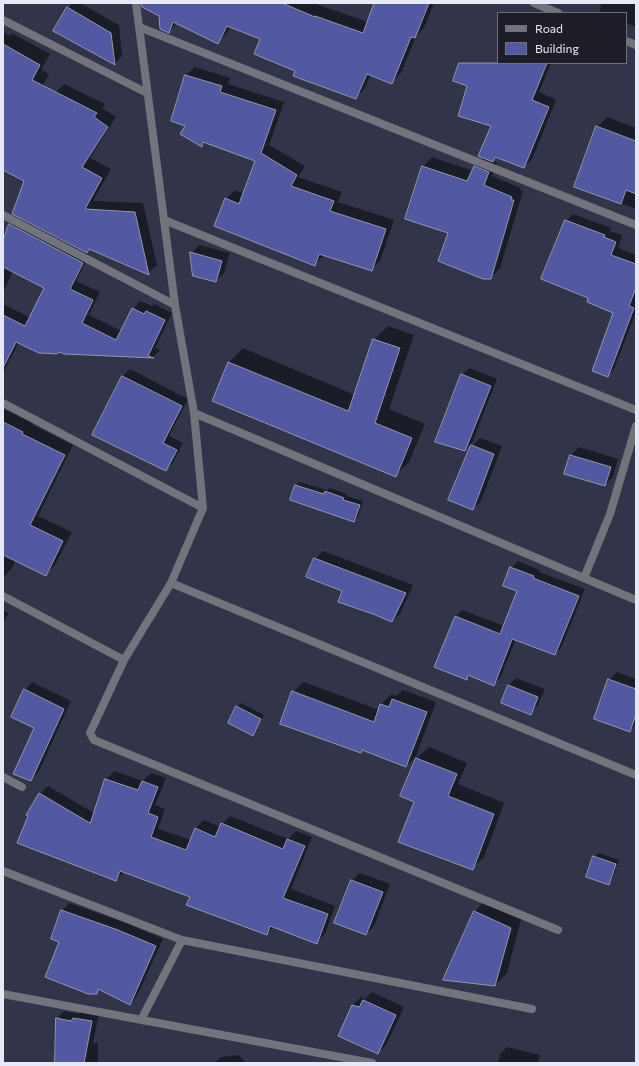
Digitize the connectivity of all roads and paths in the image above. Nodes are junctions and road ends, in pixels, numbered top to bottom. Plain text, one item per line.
1 (136, 3) edge
2 (534, 3) edge
3 (556, 12) edge
4 (3, 20) edge
5 (139, 27) junction
6 (147, 93) junction
7 (3, 215) edge
8 (164, 220) junction
9 (636, 225) edge
10 (175, 305) junction
11 (3, 403) edge
12 (636, 410) edge
13 (194, 412) junction
14 (636, 426) edge
15 (203, 508) junction
16 (584, 578) junction
17 (171, 584) junction
18 (3, 596) edge
19 (636, 600) edge
20 (124, 660) junction
21 (636, 775) edge
22 (3, 777) edge
23 (22, 787) dead end
24 (3, 871) edge
25 (558, 930) dead end
26 (182, 940) junction
27 (3, 994) edge
28 (532, 1009) dead end
29 (141, 1020) junction
30 (372, 1063) edge

1 - 5 street
2 - 3 street
4 - 6 street
5 - 6 street
5 - 9 street
6 - 8 street
7 - 10 street
8 - 10 street
8 - 12 street
10 - 13 street
11 - 15 street
13 - 15 street
13 - 16 street
14 - 16 street
15 - 17 street
16 - 19 street
17 - 20 street
17 - 21 street
18 - 20 street
20 - 25 street
22 - 23 street
24 - 26 street
26 - 28 street
26 - 29 street
27 - 29 street
29 - 30 street

